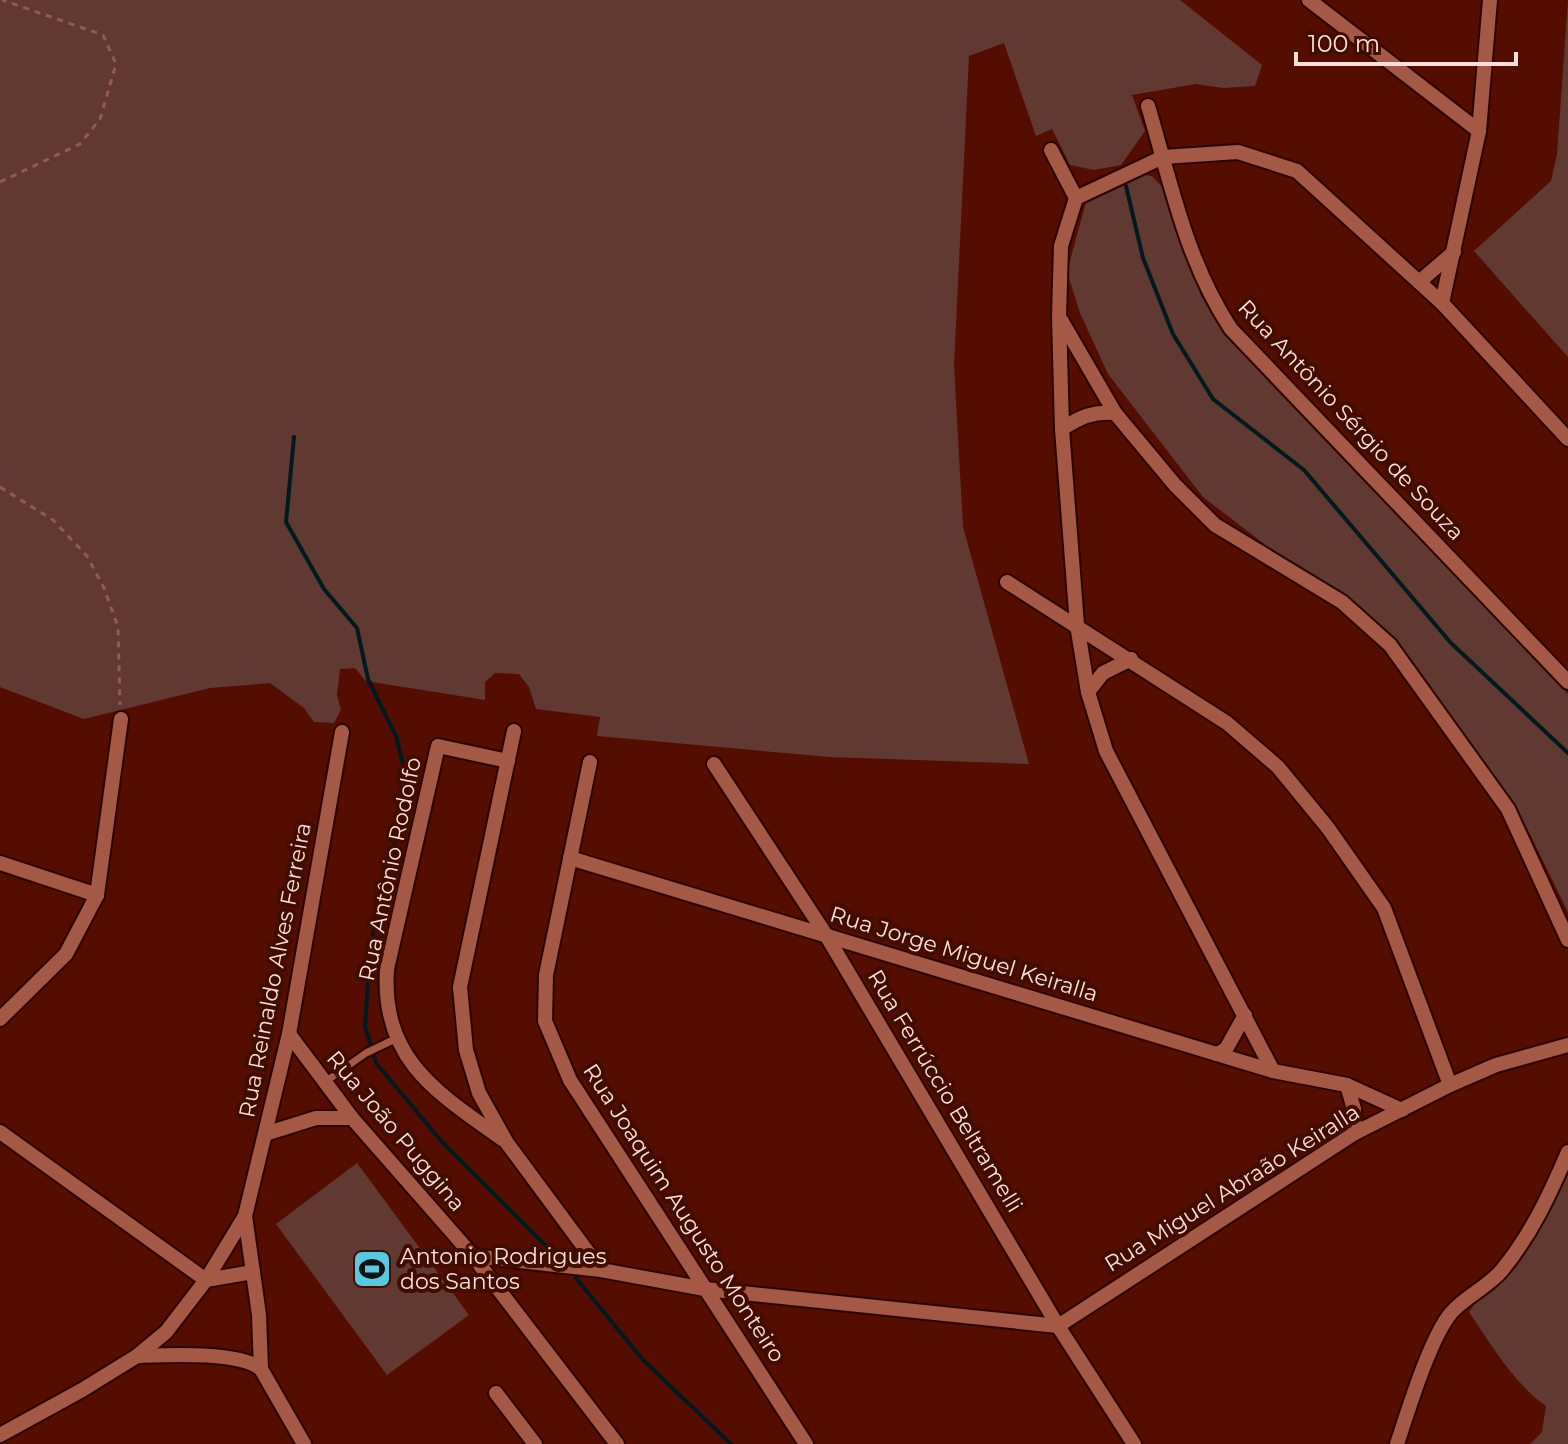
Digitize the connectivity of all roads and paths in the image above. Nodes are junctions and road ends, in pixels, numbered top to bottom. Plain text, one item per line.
1 (2, 0) edge
2 (1309, 0) edge
3 (1490, 0) edge
4 (1148, 106) dead end
5 (1479, 131) junction
6 (1051, 150) dead end
7 (1163, 157) junction
8 (0, 182) edge
9 (1076, 198) junction
10 (1454, 251) junction
11 (1419, 282) junction
12 (1442, 303) junction
13 (1059, 317) junction
14 (1115, 413) junction
15 (1062, 429) junction
16 (1568, 439) edge
17 (0, 487) edge
18 (1007, 582) dead end
19 (1077, 625) junction
20 (1131, 659) junction
21 (1568, 682) edge
22 (1088, 692) junction
23 (121, 719) joint
24 (514, 731) dead end
25 (342, 732) dead end
26 (508, 761) junction
27 (590, 762) dead end
28 (714, 764) dead end
29 (570, 858) junction
30 (0, 863) edge
31 (97, 895) junction
32 (826, 935) junction
33 (1568, 940) edge
34 (1245, 1015) junction
35 (0, 1019) edge
36 (289, 1034) junction
37 (395, 1039) junction
38 (1568, 1045) edge
39 (1217, 1054) junction
40 (1273, 1071) junction
41 (325, 1082) junction
42 (1347, 1085) junction
43 (1450, 1085) junction
44 (1402, 1110) junction
45 (352, 1118) junction
46 (0, 1132) edge
47 (1355, 1133) junction
48 (265, 1134) junction
49 (507, 1143) junction
50 (1568, 1152) edge
51 (245, 1216) junction
52 (473, 1256) junction
53 (601, 1270) junction
54 (253, 1272) junction
55 (206, 1280) junction
56 (705, 1289) junction
57 (1058, 1326) junction
58 (166, 1332) junction
59 (181, 1354) junction
60 (137, 1356) junction
61 (261, 1369) junction
62 (496, 1393) dead end
63 (0, 1435) edge
64 (304, 1444) edge
65 (535, 1444) edge
66 (617, 1444) edge
67 (806, 1444) edge
68 (1134, 1444) edge
69 (1397, 1444) edge

1 - 8 path
2 - 5 street
3 - 5 street
4 - 7 street, Rua Antônio Sérgio de Souza
5 - 10 street
6 - 9 street
7 - 9 street
7 - 11 street
7 - 21 street, Rua Antônio Sérgio de Souza
9 - 13 street
10 - 11 street
10 - 12 street
11 - 12 street
12 - 16 street
13 - 14 street
13 - 15 street
14 - 15 street
14 - 33 street
15 - 19 street
17 - 23 path
18 - 19 street
19 - 20 street
19 - 22 street
20 - 22 street
20 - 43 street
22 - 34 street
23 - 31 street
24 - 26 street
25 - 36 street, Rua Reinaldo Alves Ferreira
26 - 37 street, Rua Antônio Rodolfo
26 - 49 street
27 - 29 street, Rua Joaquim Augusto Monteiro
28 - 32 street, Rua Ferrúccio Beltramelli
29 - 32 street, Rua Jorge Miguel Keiralla
29 - 56 street, Rua Joaquim Augusto Monteiro
30 - 31 street
31 - 35 street
32 - 39 street, Rua Jorge Miguel Keiralla
32 - 57 street, Rua Ferrúccio Beltramelli
34 - 39 street
34 - 40 street
36 - 41 street, Rua João Puggina
36 - 48 street, Rua Reinaldo Alves Ferreira
37 - 41 lane
37 - 49 street, Rua Antônio Rodolfo
38 - 43 street, Rua Miguel Abraão Keiralla
39 - 40 street, Rua Jorge Miguel Keiralla
40 - 42 street, Rua Jorge Miguel Keiralla
41 - 45 street, Rua João Puggina
42 - 44 street, Rua Jorge Miguel Keiralla
42 - 47 street
43 - 44 street, Rua Miguel Abraão Keiralla
44 - 47 street, Rua Miguel Abraão Keiralla
45 - 48 street
45 - 52 street, Rua João Puggina
46 - 55 street
47 - 57 street, Rua Miguel Abraão Keiralla
48 - 51 street, Rua Reinaldo Alves Ferreira
49 - 53 street
50 - 69 street
51 - 54 street
51 - 55 street, Rua Reinaldo Alves Ferreira
52 - 53 street
52 - 66 street, Rua João Puggina
53 - 56 street
54 - 55 street
54 - 61 street
55 - 58 street, Rua Reinaldo Alves Ferreira
56 - 57 street
56 - 67 street, Rua Joaquim Augusto Monteiro
57 - 68 street, Rua Ferrúccio Beltramelli
58 - 59 street
58 - 60 street, Rua Reinaldo Alves Ferreira
59 - 60 street
59 - 61 street
60 - 63 street, Rua Reinaldo Alves Ferreira
61 - 64 street
62 - 65 street

